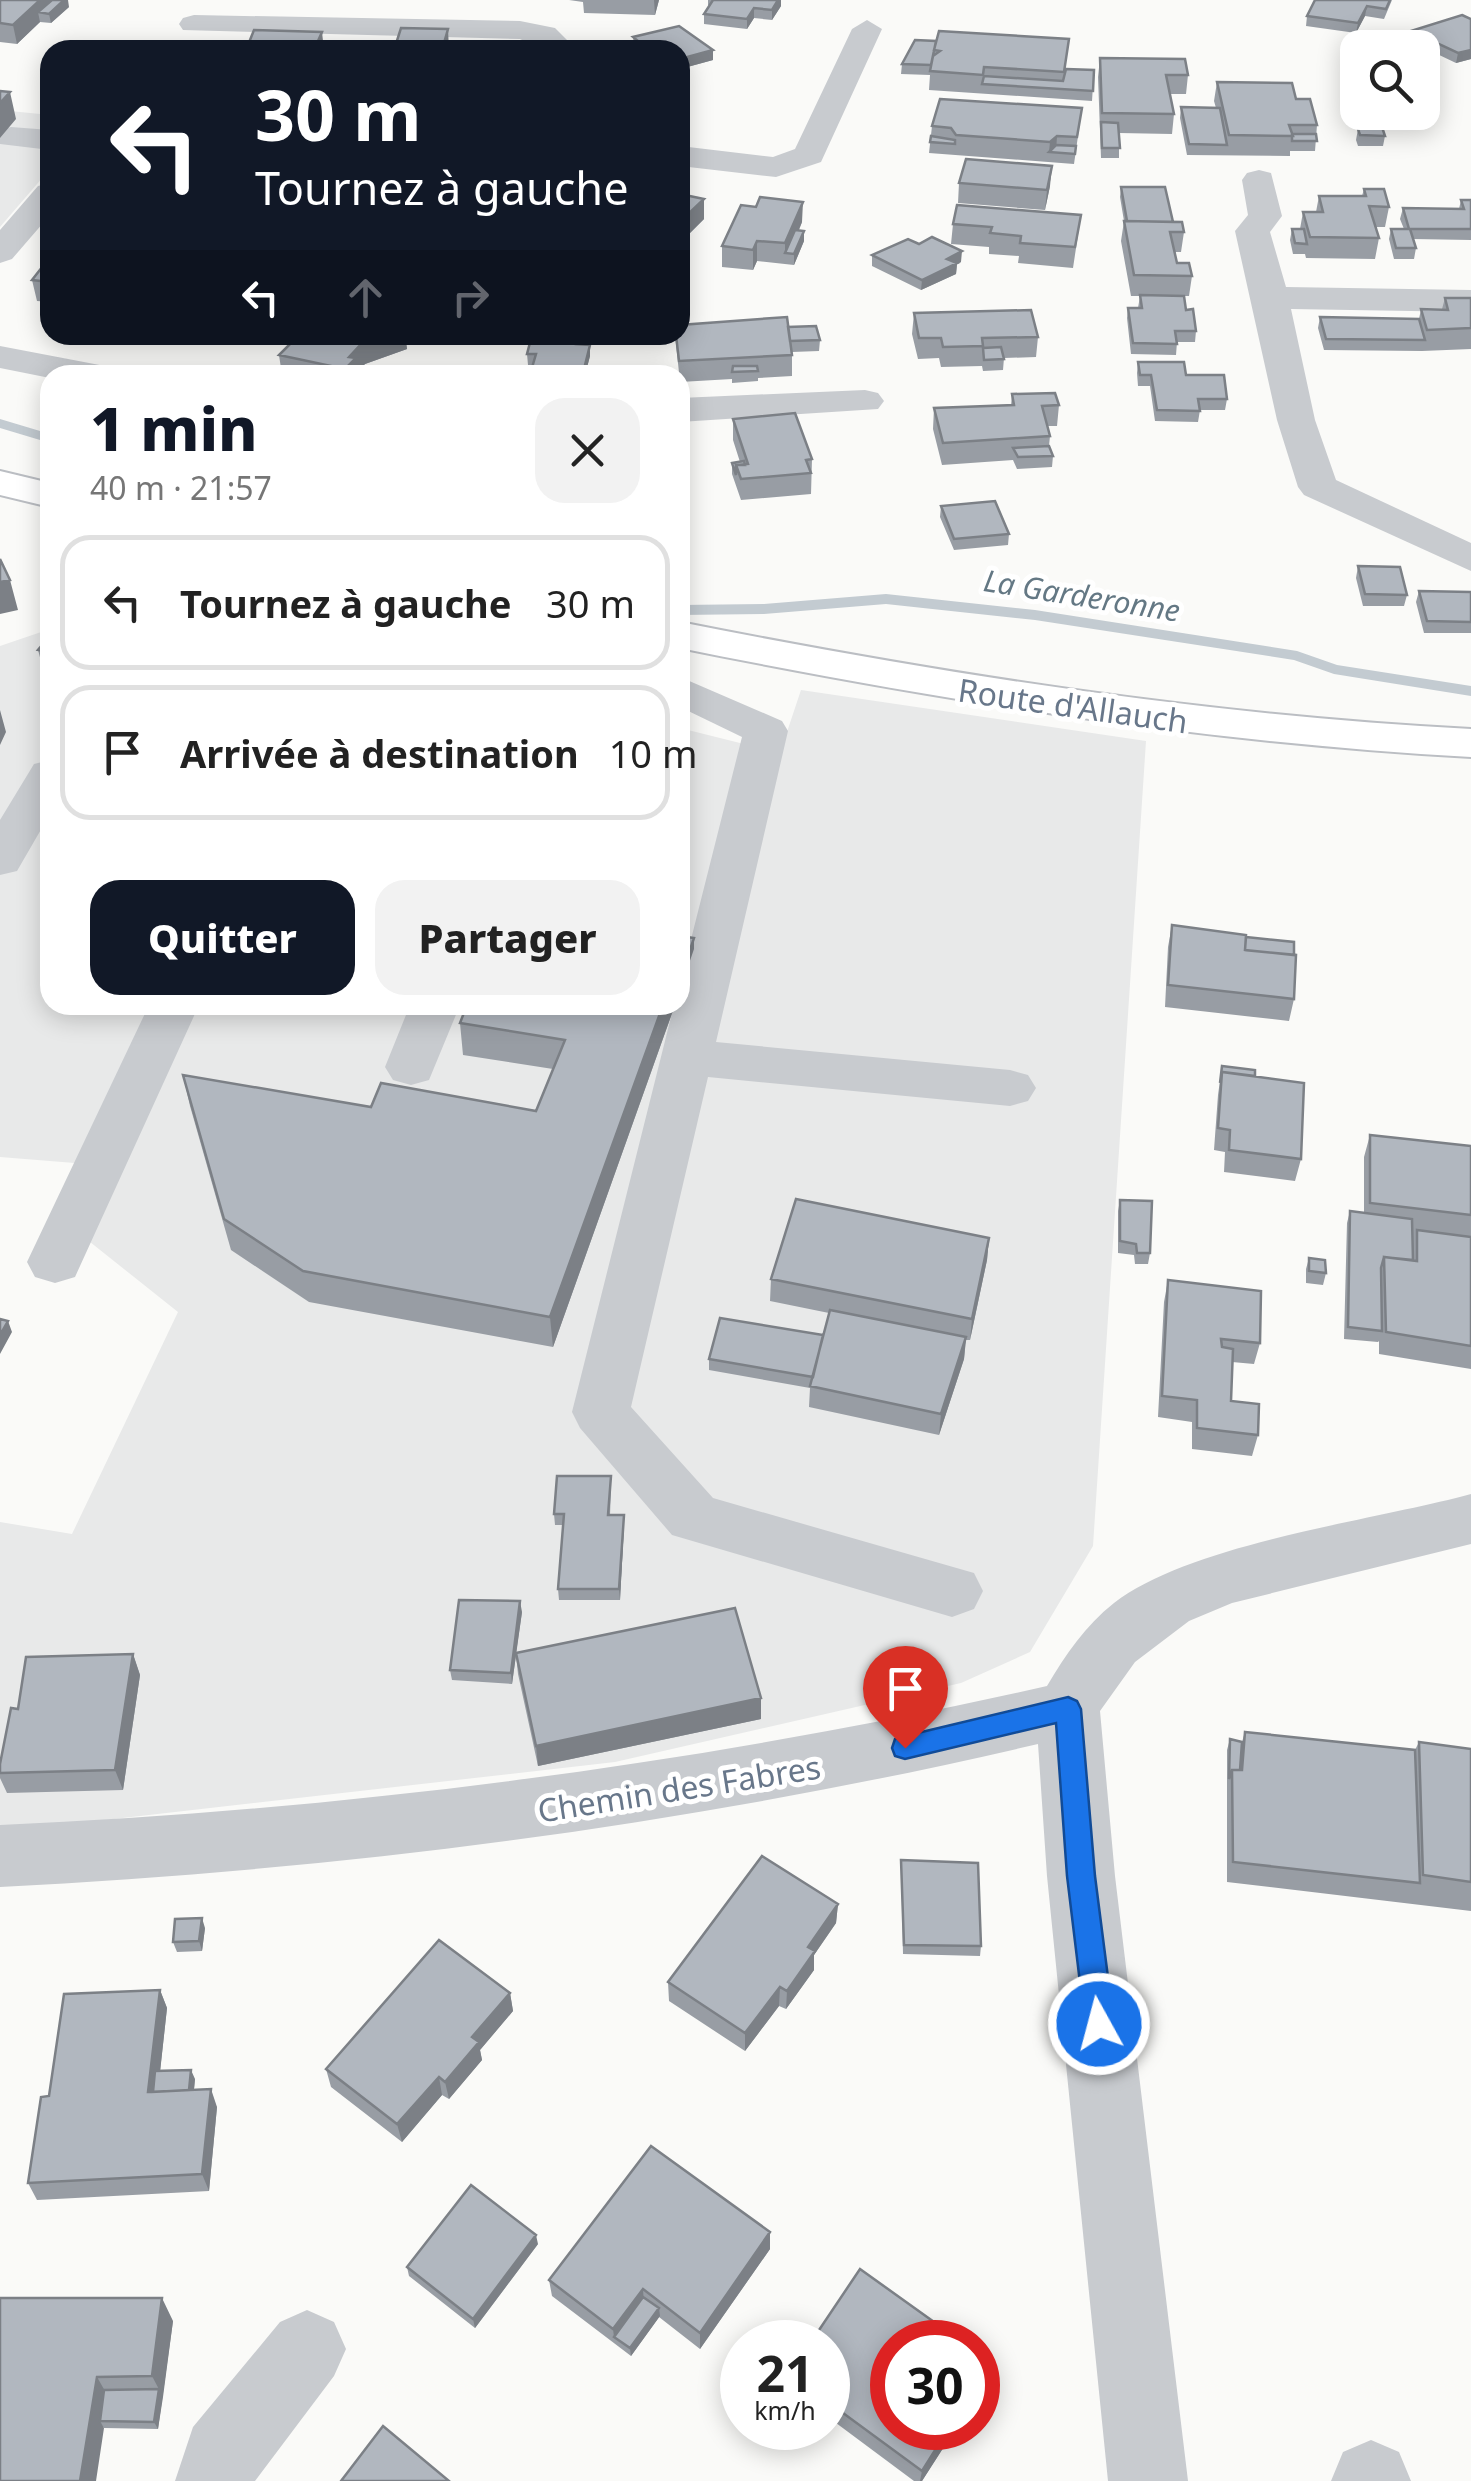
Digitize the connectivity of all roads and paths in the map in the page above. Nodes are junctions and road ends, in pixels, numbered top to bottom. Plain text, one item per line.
1 (194, 24) dead end
2 (867, 29) dead end
3 (550, 40) edge
4 (11, 137) edge
5 (40, 139) edge
6 (690, 157) edge
7 (1260, 180) dead end
8 (40, 205) edge
9 (0, 252) edge
10 (1271, 298) junction
11 (1471, 300) edge
12 (0, 357) edge
13 (43, 365) edge
14 (865, 402) dead end
15 (690, 410) edge
16 (0, 483) edge
17 (40, 493) edge
18 (1471, 560) edge
19 (690, 637) edge
20 (690, 695) edge
21 (1471, 744) edge
22 (40, 791) edge
23 (0, 860) edge
24 (169, 1015) edge
25 (431, 1015) edge
26 (688, 1057) junction
27 (411, 1066) dead end
28 (1010, 1088) dead end
29 (54, 1262) dead end
30 (1471, 1519) edge
31 (952, 1591) dead end
32 (1068, 1709) junction
33 (0, 1856) edge
34 (307, 2348) dead end
35 (215, 2481) edge
36 (1148, 2481) edge

1 - 3 street
2 - 6 street
4 - 5 street
7 - 10 street
8 - 9 street
10 - 11 street
10 - 18 street
12 - 13 street
14 - 15 street
16 - 17 main road
19 - 21 main road, Route d'Allauch
20 - 26 street
22 - 23 street
24 - 29 street
25 - 27 street
26 - 28 street
26 - 31 street
30 - 32 street
32 - 33 street, Chemin des Fabres
32 - 36 street
34 - 35 street

